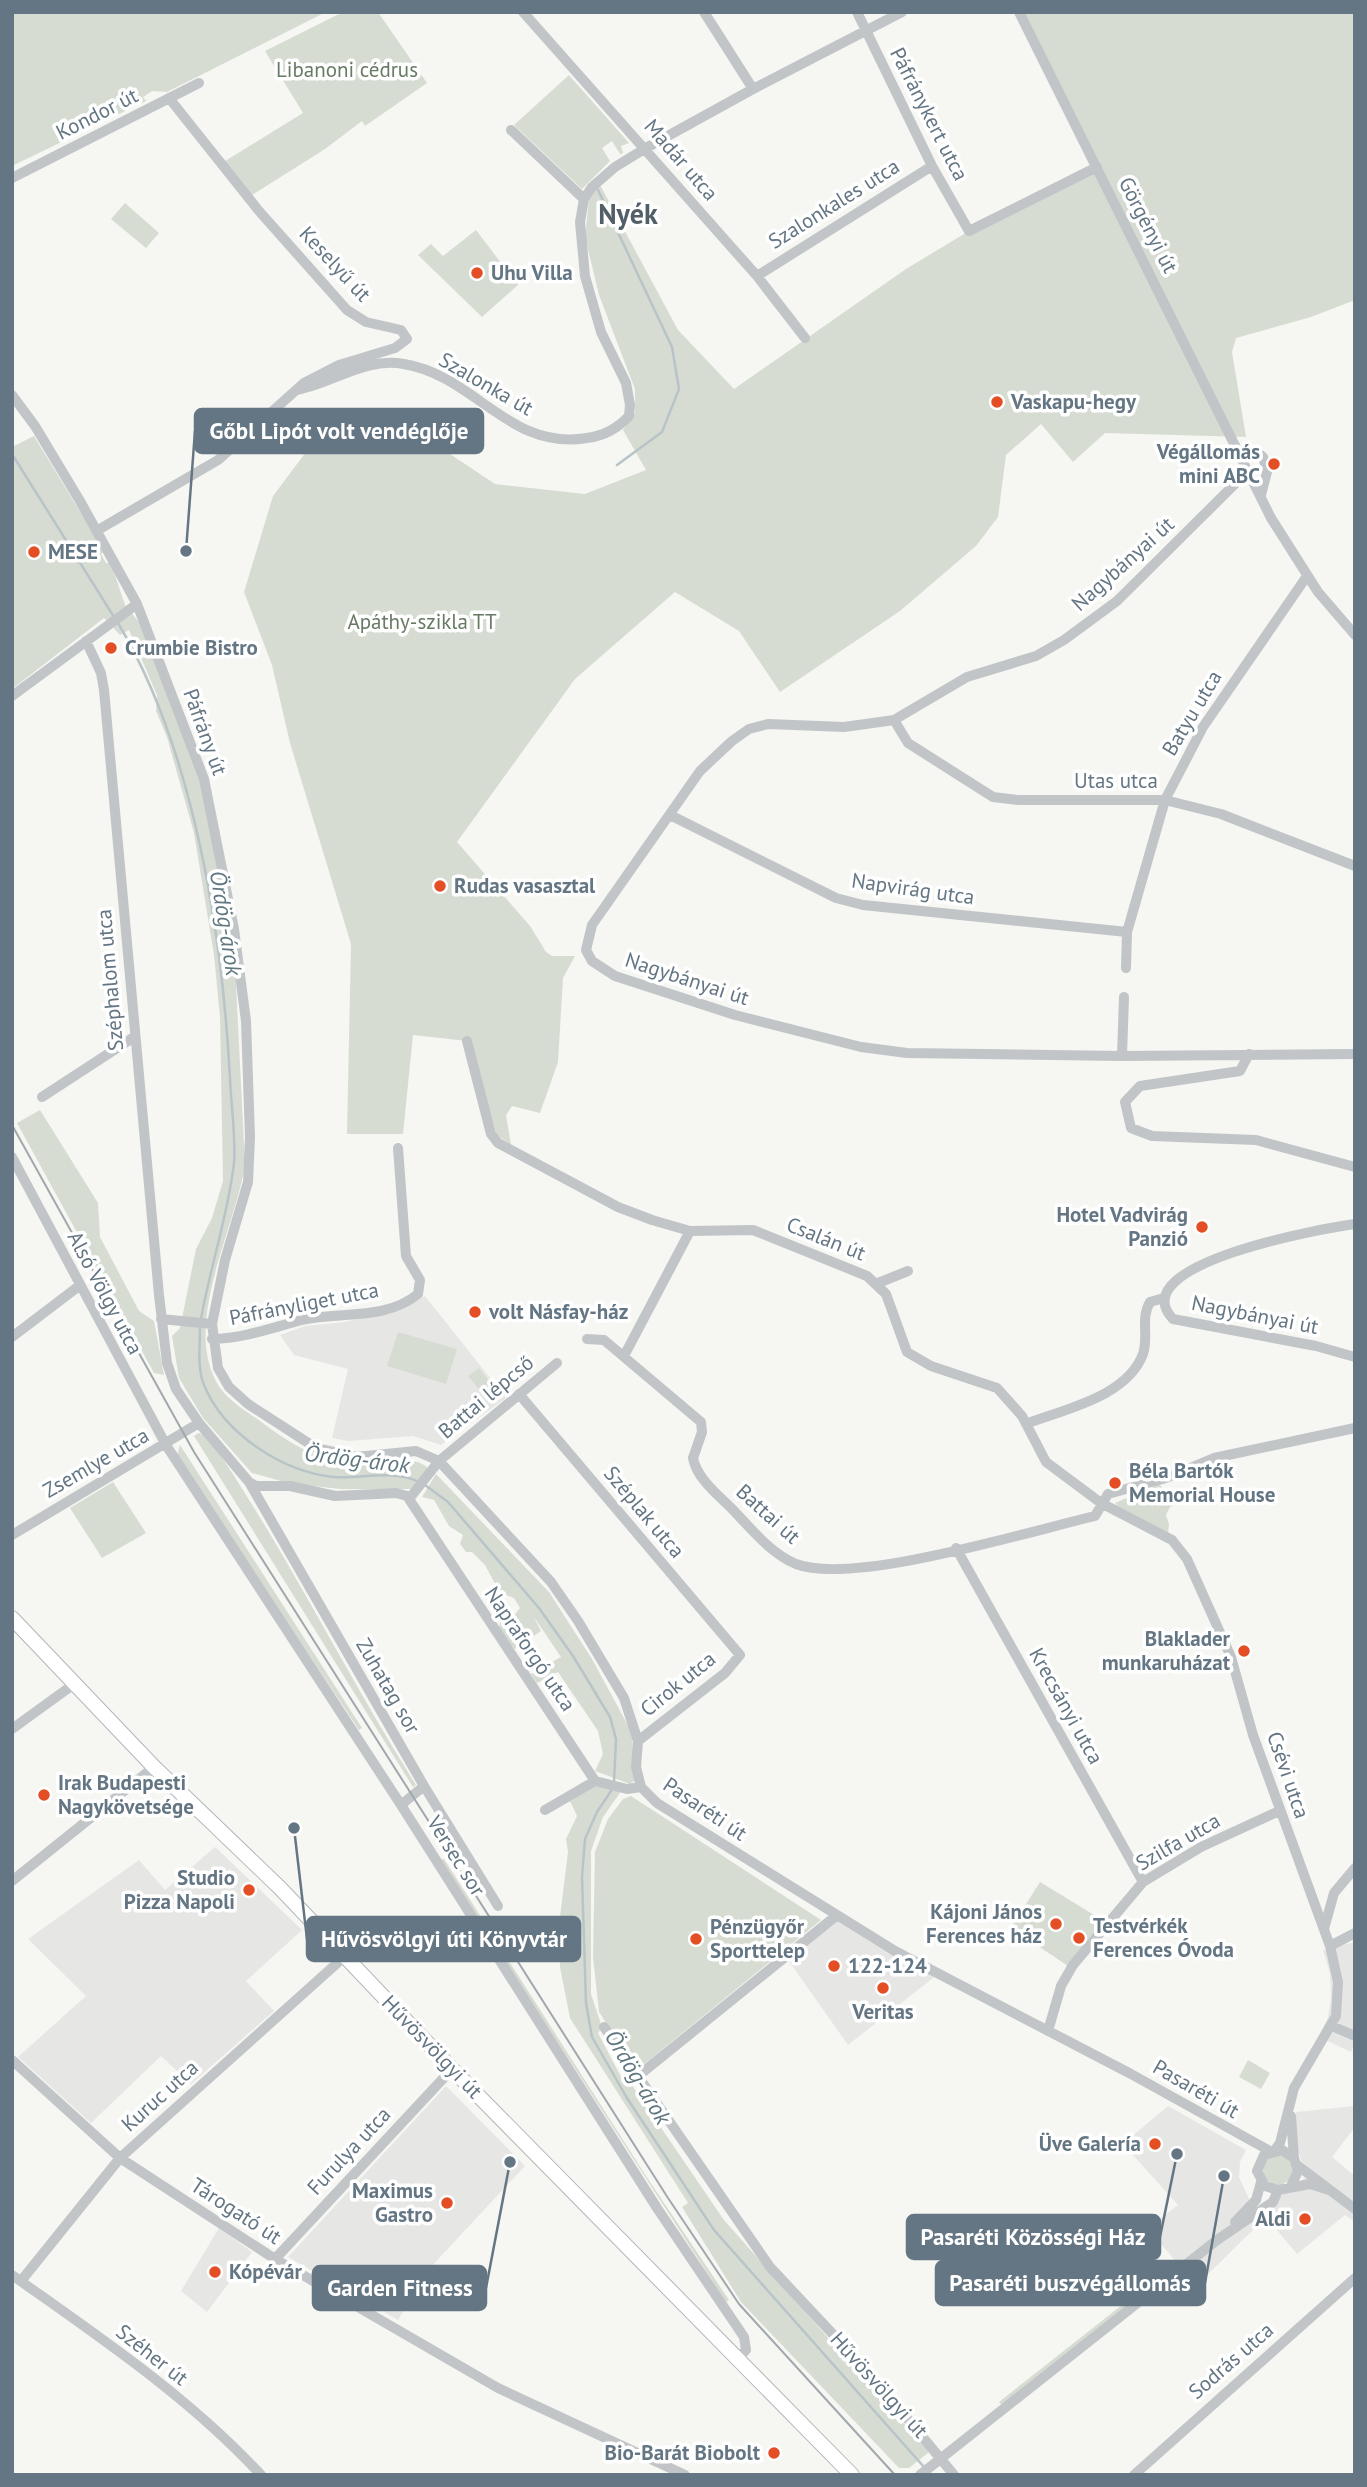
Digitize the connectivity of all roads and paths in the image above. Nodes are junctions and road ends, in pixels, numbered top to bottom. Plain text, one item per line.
1 (523, 12) edge
2 (704, 12) edge
3 (857, 12) edge
4 (902, 12) edge
5 (1019, 12) edge
6 (866, 31) junction
7 (199, 83) dead end
8 (752, 89) junction
9 (169, 98) junction
10 (511, 130) dead end
11 (646, 148) junction
12 (932, 166) junction
13 (1097, 167) junction
14 (12, 178) edge
15 (584, 199) junction
16 (757, 276) junction
17 (805, 338) dead end
18 (296, 390) junction
19 (12, 395) edge
20 (1241, 455) junction
21 (1248, 471) junction
22 (1261, 495) junction
23 (98, 530) junction
24 (1307, 576) junction
25 (133, 607) junction
26 (1355, 635) edge
27 (86, 641) junction
28 (12, 696) edge
29 (894, 720) junction
30 (1166, 800) junction
31 (670, 814) junction
32 (1355, 866) edge
33 (1127, 932) junction
34 (1126, 968) dead end
35 (1124, 997) dead end
36 (134, 1037) junction
37 (467, 1041) dead end
38 (1249, 1054) junction
39 (1355, 1054) edge
40 (1122, 1056) junction
41 (42, 1097) dead end
42 (398, 1148) dead end
43 (12, 1157) edge
44 (1355, 1167) edge
45 (1355, 1224) edge
46 (690, 1231) junction
47 (908, 1270) dead end
48 (878, 1283) junction
49 (79, 1286) junction
50 (1164, 1298) junction
51 (161, 1319) junction
52 (212, 1324) junction
53 (12, 1336) edge
54 (212, 1339) junction
55 (587, 1339) dead end
56 (624, 1356) junction
57 (1355, 1357) edge
58 (557, 1363) dead end
59 (519, 1394) junction
60 (199, 1423) junction
61 (1026, 1424) junction
62 (1355, 1428) edge
63 (166, 1446) junction
64 (439, 1461) junction
65 (249, 1482) junction
66 (412, 1495) junction
67 (1101, 1503) junction
68 (12, 1535) edge
69 (956, 1548) junction
70 (12, 1618) edge
71 (740, 1655) joint
72 (74, 1684) junction
73 (12, 1729) edge
74 (638, 1741) junction
75 (154, 1767) junction
76 (597, 1781) junction
77 (424, 1786) junction
78 (641, 1787) junction
79 (401, 1805) junction
80 (545, 1810) dead end
81 (1279, 1811) junction
82 (1355, 1868) edge
83 (12, 1881) edge
84 (1143, 1882) junction
85 (498, 1906) dead end
86 (836, 1916) junction
87 (1324, 1929) junction
88 (1355, 1933) edge
89 (1330, 1946) junction
90 (344, 1957) junction
91 (1332, 2026) junction
92 (604, 2027) dead end
93 (1048, 2031) junction
94 (1355, 2036) edge
95 (12, 2060) edge
96 (452, 2069) junction
97 (638, 2076) junction
98 (1290, 2100) junction
99 (1245, 2139) junction
100 (1272, 2150) junction
101 (120, 2158) junction
102 (1260, 2160) junction
103 (1296, 2162) junction
104 (1261, 2182) junction
105 (1291, 2186) junction
106 (1278, 2190) junction
107 (1329, 2190) junction
108 (1355, 2209) edge
109 (1217, 2240) junction
110 (275, 2259) junction
111 (16, 2278) edge
112 (1355, 2278) edge
113 (737, 2359) junction
114 (940, 2458) junction
115 (261, 2475) edge
116 (685, 2475) edge
117 (852, 2475) edge
118 (920, 2475) edge
119 (954, 2475) edge
120 (1134, 2475) edge

1 - 11 street, Madár utca
2 - 8 street
3 - 6 street, Páfránykert utca
4 - 6 street
5 - 13 street, Görgényi út
6 - 8 street
6 - 12 street, Páfránykert utca
7 - 9 street, Kondor út
8 - 11 street
9 - 14 street, Kondor út
9 - 18 street, Keselyű út
10 - 15 street
11 - 15 street
11 - 16 street, Madár utca
12 - 13 street, Páfránykert utca
12 - 16 street, Szalonkales utca
13 - 20 street, Görgényi út
15 - 18 street, Szalonka út
16 - 17 street, Madár utca
18 - 23 street, Szalonka út
19 - 23 street, Páfrány út
20 - 21 street, Görgényi út
20 - 22 street
21 - 22 street, Görgényi út
21 - 29 street, Nagybányai út
22 - 24 street, Görgényi út
23 - 25 street, Páfrány út
24 - 26 street, Görgényi út
24 - 30 street, Batyu utca
25 - 27 street
25 - 52 street, Páfrány út
27 - 28 street
27 - 36 street, Széphalom utca
29 - 30 street, Utas utca
29 - 31 street, Nagybányai út
30 - 32 street, Utas utca
30 - 33 street, Batyu utca
31 - 33 street, Napvirág utca
31 - 40 street, Nagybányai út
33 - 34 street, Batyu utca
35 - 40 street
36 - 41 street
36 - 51 street, Széphalom utca
37 - 46 street, Csalán út
38 - 39 street, Nagybányai út
38 - 40 street, Nagybányai út
38 - 44 street
42 - 54 street, Páfrányliget utca
43 - 49 street, Alsó Völgy utca
45 - 50 street, Nagybányai út
46 - 48 street, Csalán út
46 - 56 street
47 - 48 street
48 - 61 street, Csalán út
49 - 53 street
49 - 63 street, Alsó Völgy utca
50 - 57 street, Nagybányai út
50 - 61 street
51 - 52 street
51 - 60 street, Zuhatag sor
52 - 54 street
54 - 64 street
55 - 56 street
56 - 69 street, Battai út
58 - 59 street, Battai lépcső
59 - 64 street, Battai lépcső
59 - 71 street, Széplak utca
60 - 63 street, Zsemlye utca
60 - 65 street, Zuhatag sor
61 - 67 street, Csalán út
62 - 67 street
63 - 68 street, Zsemlye utca
63 - 79 street, Versec sor
64 - 66 street, Battai lépcső
64 - 74 street, Pasaréti út
65 - 66 street
65 - 77 street, Zuhatag sor
66 - 76 street, Napraforgó utca
67 - 69 street, Battai út
67 - 81 street, Csévi utca
69 - 84 street, Krecsányi utca
70 - 72 main road, Hűvösvölgyi út
71 - 74 street, Cirok utca
72 - 73 street
72 - 75 main road, Hűvösvölgyi út
74 - 78 street, Pasaréti út
75 - 83 street
75 - 90 main road, Hűvösvölgyi út
76 - 78 street
76 - 80 street
77 - 79 street
77 - 85 street, Zuhatag sor
78 - 86 street, Pasaréti út
79 - 113 street, Versec sor
81 - 84 street, Szilfa utca
81 - 87 street, Csévi utca
82 - 87 street
84 - 93 street, Szilfa utca
86 - 93 street, Pasaréti út
86 - 97 street
87 - 89 street, Csévi utca
88 - 89 street
89 - 91 street, Csévi utca
90 - 96 main road, Hűvösvölgyi út
90 - 101 street, Kuruc utca
91 - 94 street
91 - 98 street, Csévi utca
92 - 97 street, Hűvösvölgyi út
93 - 99 street, Pasaréti út
95 - 101 street, Tárogató út
96 - 110 street, Furulya utca
96 - 113 main road, Hűvösvölgyi út
97 - 114 street, Hűvösvölgyi út
98 - 100 street, Csévi utca
98 - 103 street, Csévi utca
99 - 100 street, Pasaréti út
99 - 102 street, Pasaréti út
100 - 102 street
100 - 103 street
101 - 110 street, Tárogató út
101 - 111 street, Kuruc utca
102 - 104 street
103 - 105 street
103 - 107 street
104 - 106 street
104 - 109 street
105 - 106 street
105 - 107 street
106 - 109 street
107 - 108 street
109 - 114 street
110 - 116 street, Tárogató út
111 - 115 street, Széher út
112 - 120 street, Sodrás utca
113 - 117 main road, Hűvösvölgyi út
114 - 118 street
114 - 119 street, Hűvösvölgyi út

